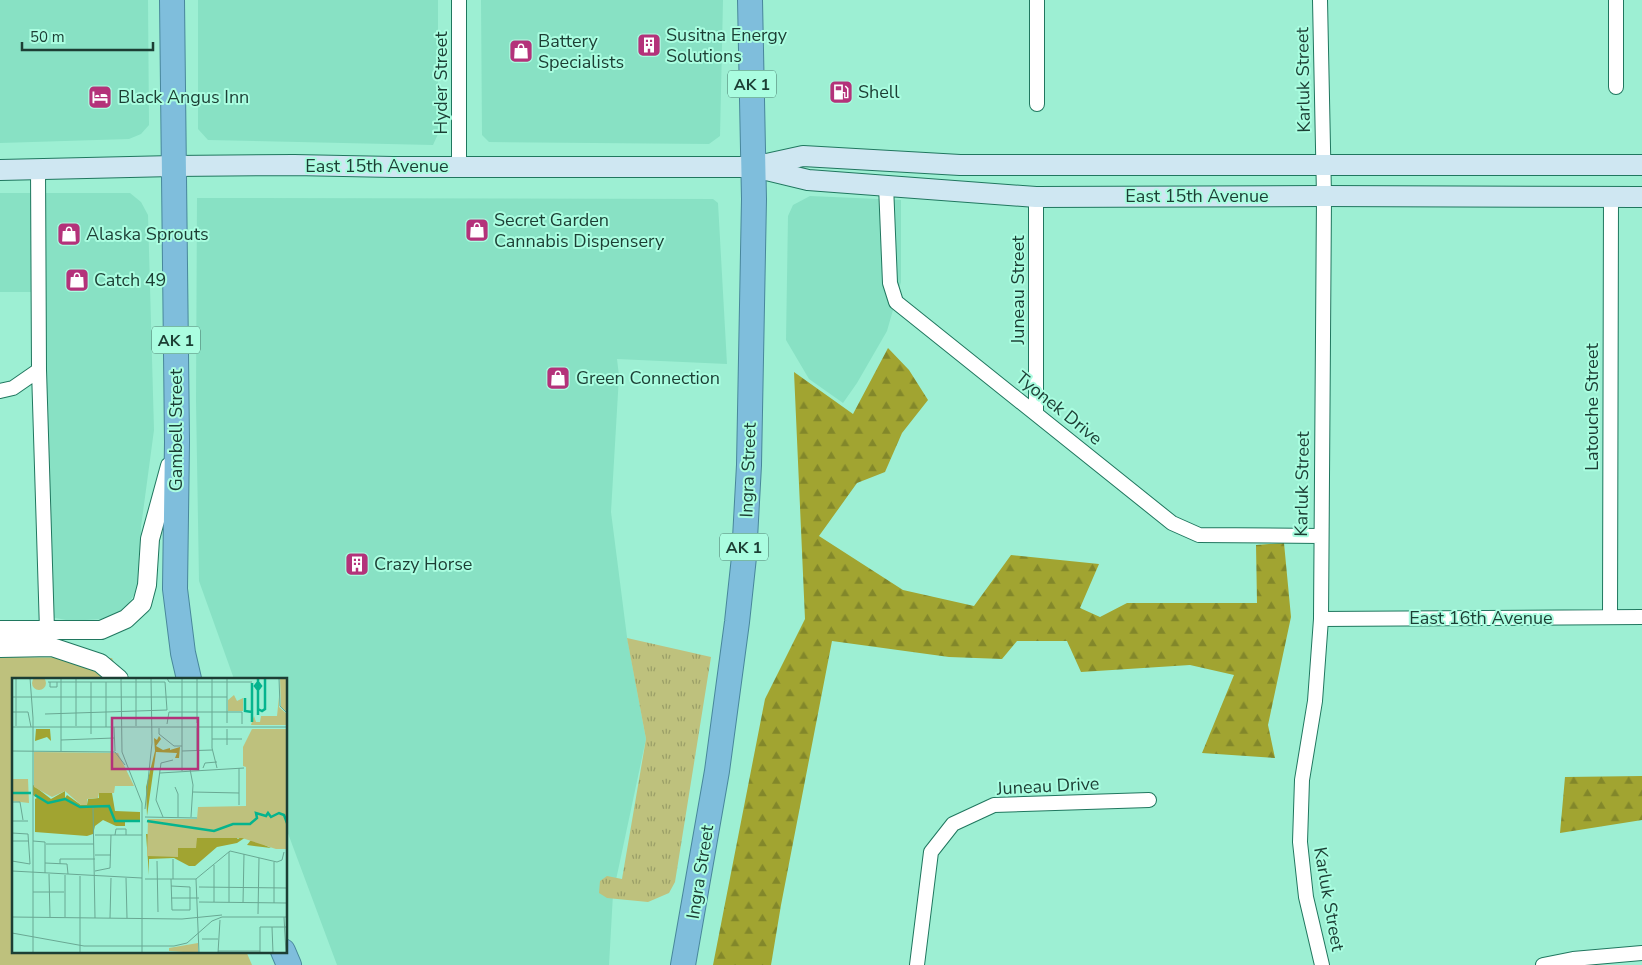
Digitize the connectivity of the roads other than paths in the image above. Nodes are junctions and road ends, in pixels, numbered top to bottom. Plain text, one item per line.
1 (172, 0) edge
2 (460, 0) edge
3 (750, 0) edge
4 (1037, 0) edge
5 (1320, 0) edge
6 (1616, 0) edge
7 (1616, 87) dead end
8 (1037, 104) dead end
9 (1323, 164) junction
10 (1642, 165) edge
11 (173, 166) junction
12 (459, 167) junction
13 (38, 168) junction
14 (754, 168) junction
15 (0, 170) edge
16 (886, 185) junction
17 (1324, 196) junction
18 (1036, 197) junction
19 (1611, 197) junction
20 (1642, 197) edge
21 (38, 370) junction
22 (0, 391) edge
23 (1036, 414) junction
24 (177, 442) junction
25 (1321, 536) junction
26 (1610, 617) junction
27 (1642, 617) edge
28 (1320, 619) junction
29 (0, 630) edge
30 (46, 630) junction
31 (0, 648) edge
32 (118, 678) edge
33 (189, 678) edge
34 (1149, 800) dead end
35 (1642, 954) edge
36 (683, 965) edge
37 (917, 965) edge
38 (1322, 965) edge
39 (1542, 965) edge

1 - 11 highway, Gambell Street / AK 1
2 - 12 street, Hyder Street
3 - 14 highway, Ingra Street / AK 1
4 - 8 street
5 - 9 street, Karluk Street
6 - 7 street
9 - 10 main road, East 15th Avenue
9 - 14 main road, East 15th Avenue
9 - 17 street, Karluk Street
11 - 12 main road, East 15th Avenue
11 - 13 main road, East 15th Avenue
11 - 24 highway, Gambell Street / AK 1
12 - 14 main road, East 15th Avenue
13 - 15 main road, East 15th Avenue
13 - 21 street
14 - 16 main road, East 15th Avenue
14 - 36 highway, Ingra Street / AK 1
16 - 18 main road, East 15th Avenue
16 - 23 street, Tyonek Drive
17 - 18 main road, East 15th Avenue
17 - 19 main road, East 15th Avenue
17 - 25 street, Karluk Street
18 - 23 street, Juneau Street
19 - 20 main road, East 15th Avenue
19 - 26 street, Latouche Street
21 - 22 street
21 - 30 street
23 - 25 street, Tyonek Drive
24 - 30 street
24 - 33 highway, Gambell Street / AK 1
25 - 28 street, Karluk Street
26 - 27 street, East 16th Avenue
26 - 28 street, East 16th Avenue
28 - 38 street, Karluk Street
29 - 30 street
31 - 32 street
34 - 37 street, Juneau Drive
35 - 39 street

